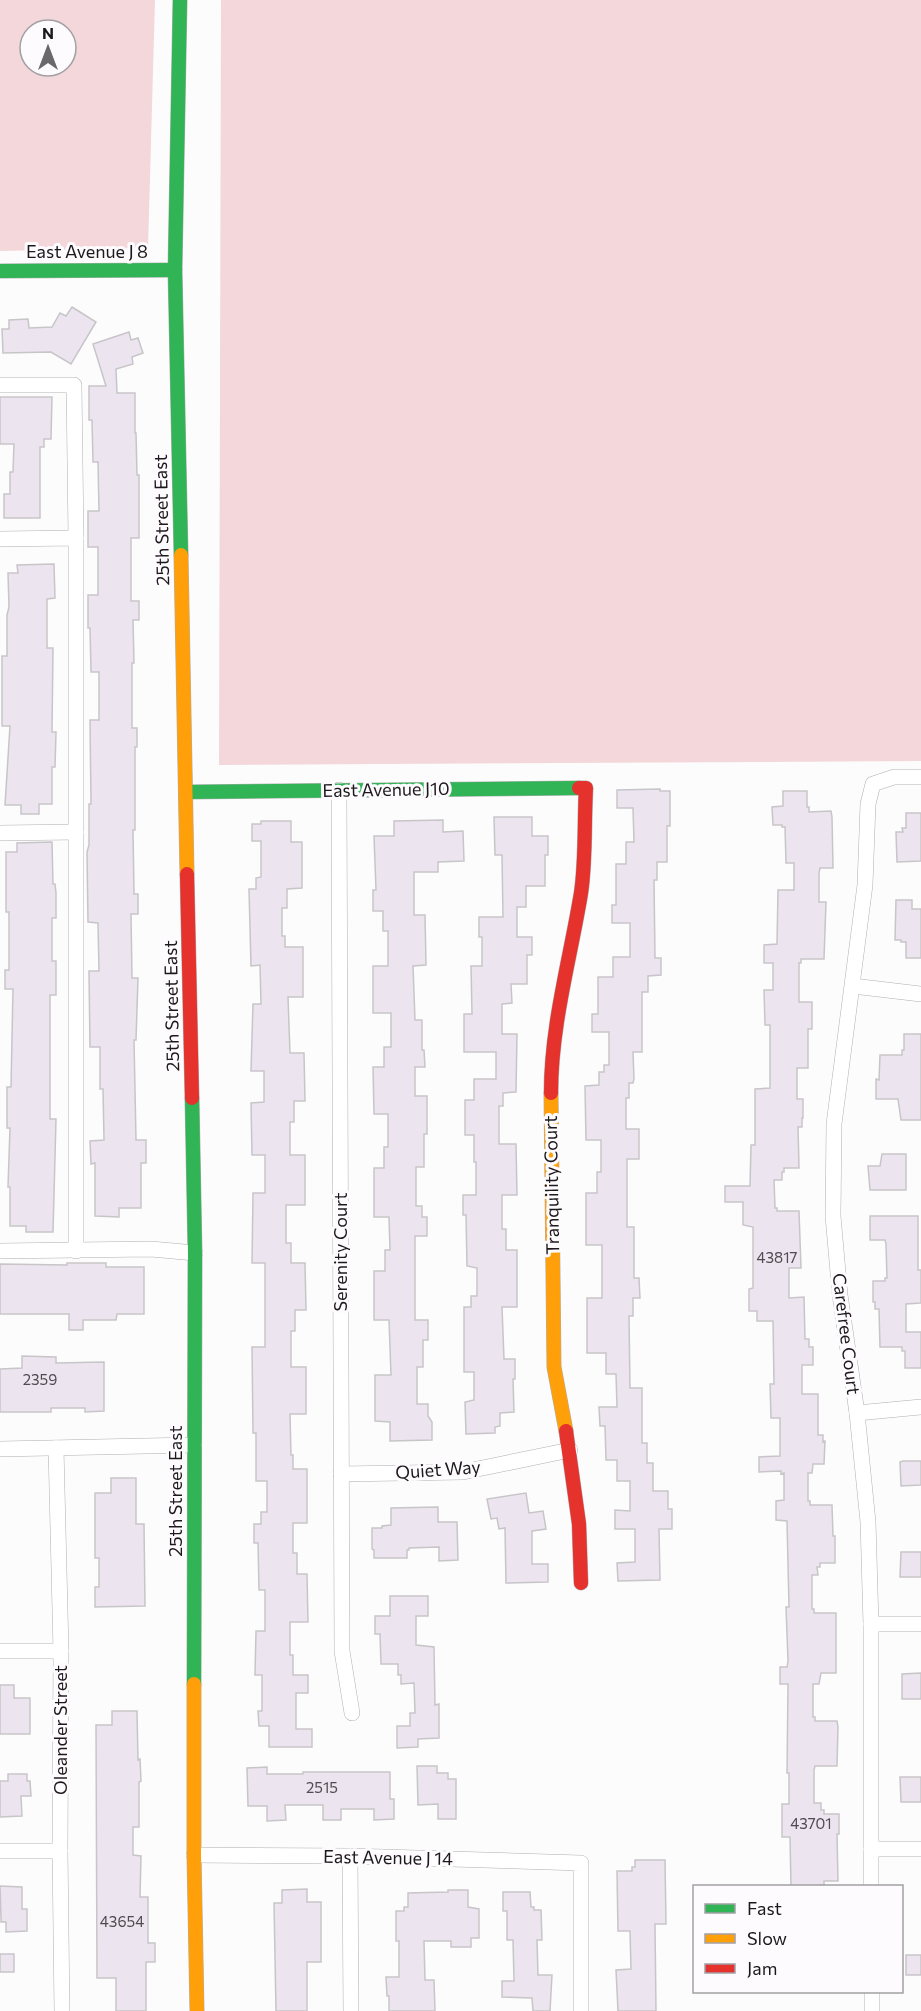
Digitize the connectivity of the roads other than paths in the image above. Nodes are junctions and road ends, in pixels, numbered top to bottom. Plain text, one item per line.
1 (180, 0) edge
2 (175, 270) junction
3 (0, 271) edge
4 (0, 385) edge
5 (76, 538) junction
6 (0, 539) edge
7 (921, 777) edge
8 (586, 788) joint
9 (339, 790) junction
10 (186, 792) junction
11 (76, 832) junction
12 (0, 833) edge
13 (853, 986) junction
14 (921, 994) edge
15 (0, 1251) edge
16 (76, 1251) junction
17 (195, 1253) junction
18 (921, 1407) edge
19 (856, 1413) junction
20 (194, 1445) junction
21 (56, 1448) junction
22 (0, 1449) edge
23 (570, 1450) junction
24 (342, 1474) junction
25 (581, 1583) dead end
26 (871, 1624) junction
27 (921, 1624) edge
28 (0, 1651) edge
29 (61, 1651) junction
30 (352, 1713) dead end
31 (871, 1849) junction
32 (921, 1850) edge
33 (0, 1851) edge
34 (60, 1851) junction
35 (194, 1855) junction
36 (350, 1856) junction
37 (871, 1885) edge
38 (872, 1993) edge
39 (62, 2011) edge
40 (197, 2011) edge
41 (351, 2011) edge
42 (581, 2011) edge
43 (872, 2011) edge

1 - 2 street, 25th Street East
2 - 3 street, East Avenue J 8
2 - 10 street, 25th Street East
4 - 5 street
5 - 6 street
5 - 11 street
7 - 13 street, Carefree Court
8 - 9 street, East Avenue J10
8 - 23 street, Tranquility Court
9 - 10 street, East Avenue J10
9 - 24 street, Serenity Court
10 - 17 street, 25th Street East
11 - 12 street
11 - 16 street
13 - 14 street
13 - 19 street, Carefree Court
15 - 16 street
16 - 17 street
17 - 20 street, 25th Street East
18 - 19 street
19 - 26 street, Carefree Court
20 - 21 street
20 - 35 street, 25th Street East
21 - 22 street
21 - 29 street, Oleander Street
23 - 24 street, Quiet Way
23 - 25 street, Tranquility Court
24 - 30 street, Serenity Court
26 - 27 street
26 - 31 street, Carefree Court
28 - 29 street
29 - 34 street, Oleander Street
31 - 32 street
31 - 37 street, Carefree Court
33 - 34 street
34 - 39 street, Oleander Street
35 - 36 street, East Avenue J 14
35 - 40 street, 25th Street East
36 - 41 street
36 - 42 street, East Avenue J 14
38 - 43 street

